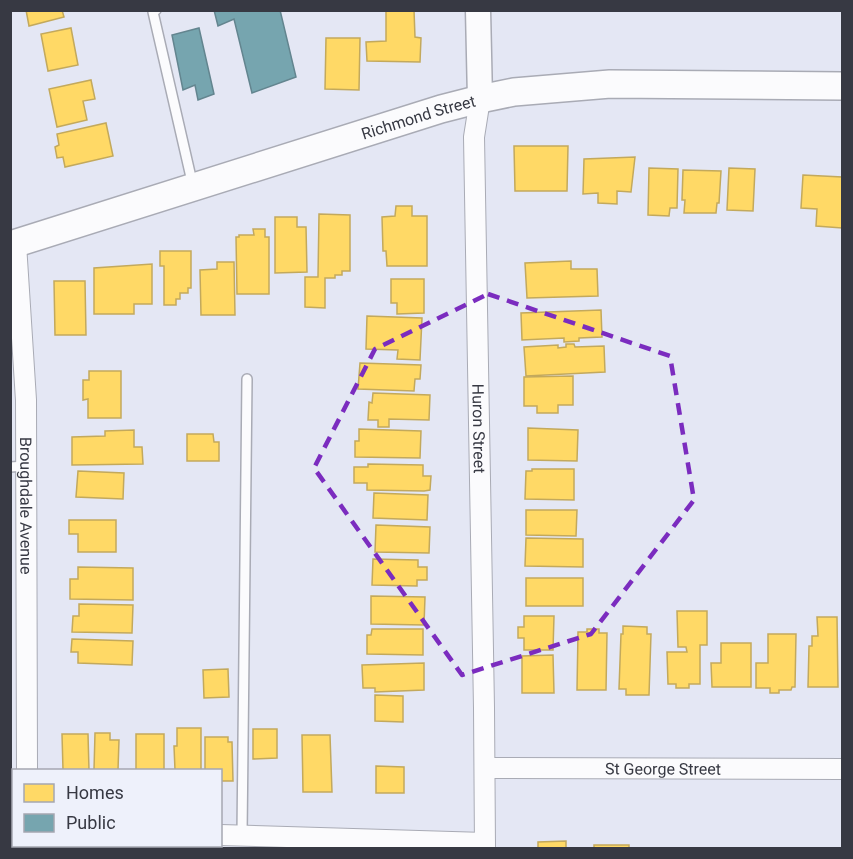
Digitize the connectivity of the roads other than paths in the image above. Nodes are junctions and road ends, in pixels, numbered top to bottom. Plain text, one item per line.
1 (156, 10) edge
2 (478, 10) edge
3 (843, 86) edge
4 (480, 99) junction
5 (194, 188) junction
6 (13, 244) edge
7 (247, 379) dead end
8 (18, 467) edge
9 (485, 768) junction
10 (27, 769) edge
11 (843, 769) edge
12 (222, 835) edge
13 (242, 835) junction
14 (317, 844) edge
15 (485, 846) edge

1 - 5 lane
2 - 4 street, Huron Street
3 - 4 main road, Richmond Street
4 - 5 main road, Richmond Street
4 - 9 street, Huron Street
5 - 6 main road, Richmond Street
6 - 8 street, Broughdale Avenue
7 - 13 lane
8 - 10 street, Broughdale Avenue
9 - 11 street, St George Street
9 - 15 street, Huron Street
12 - 13 street
13 - 14 street
14 - 15 street

